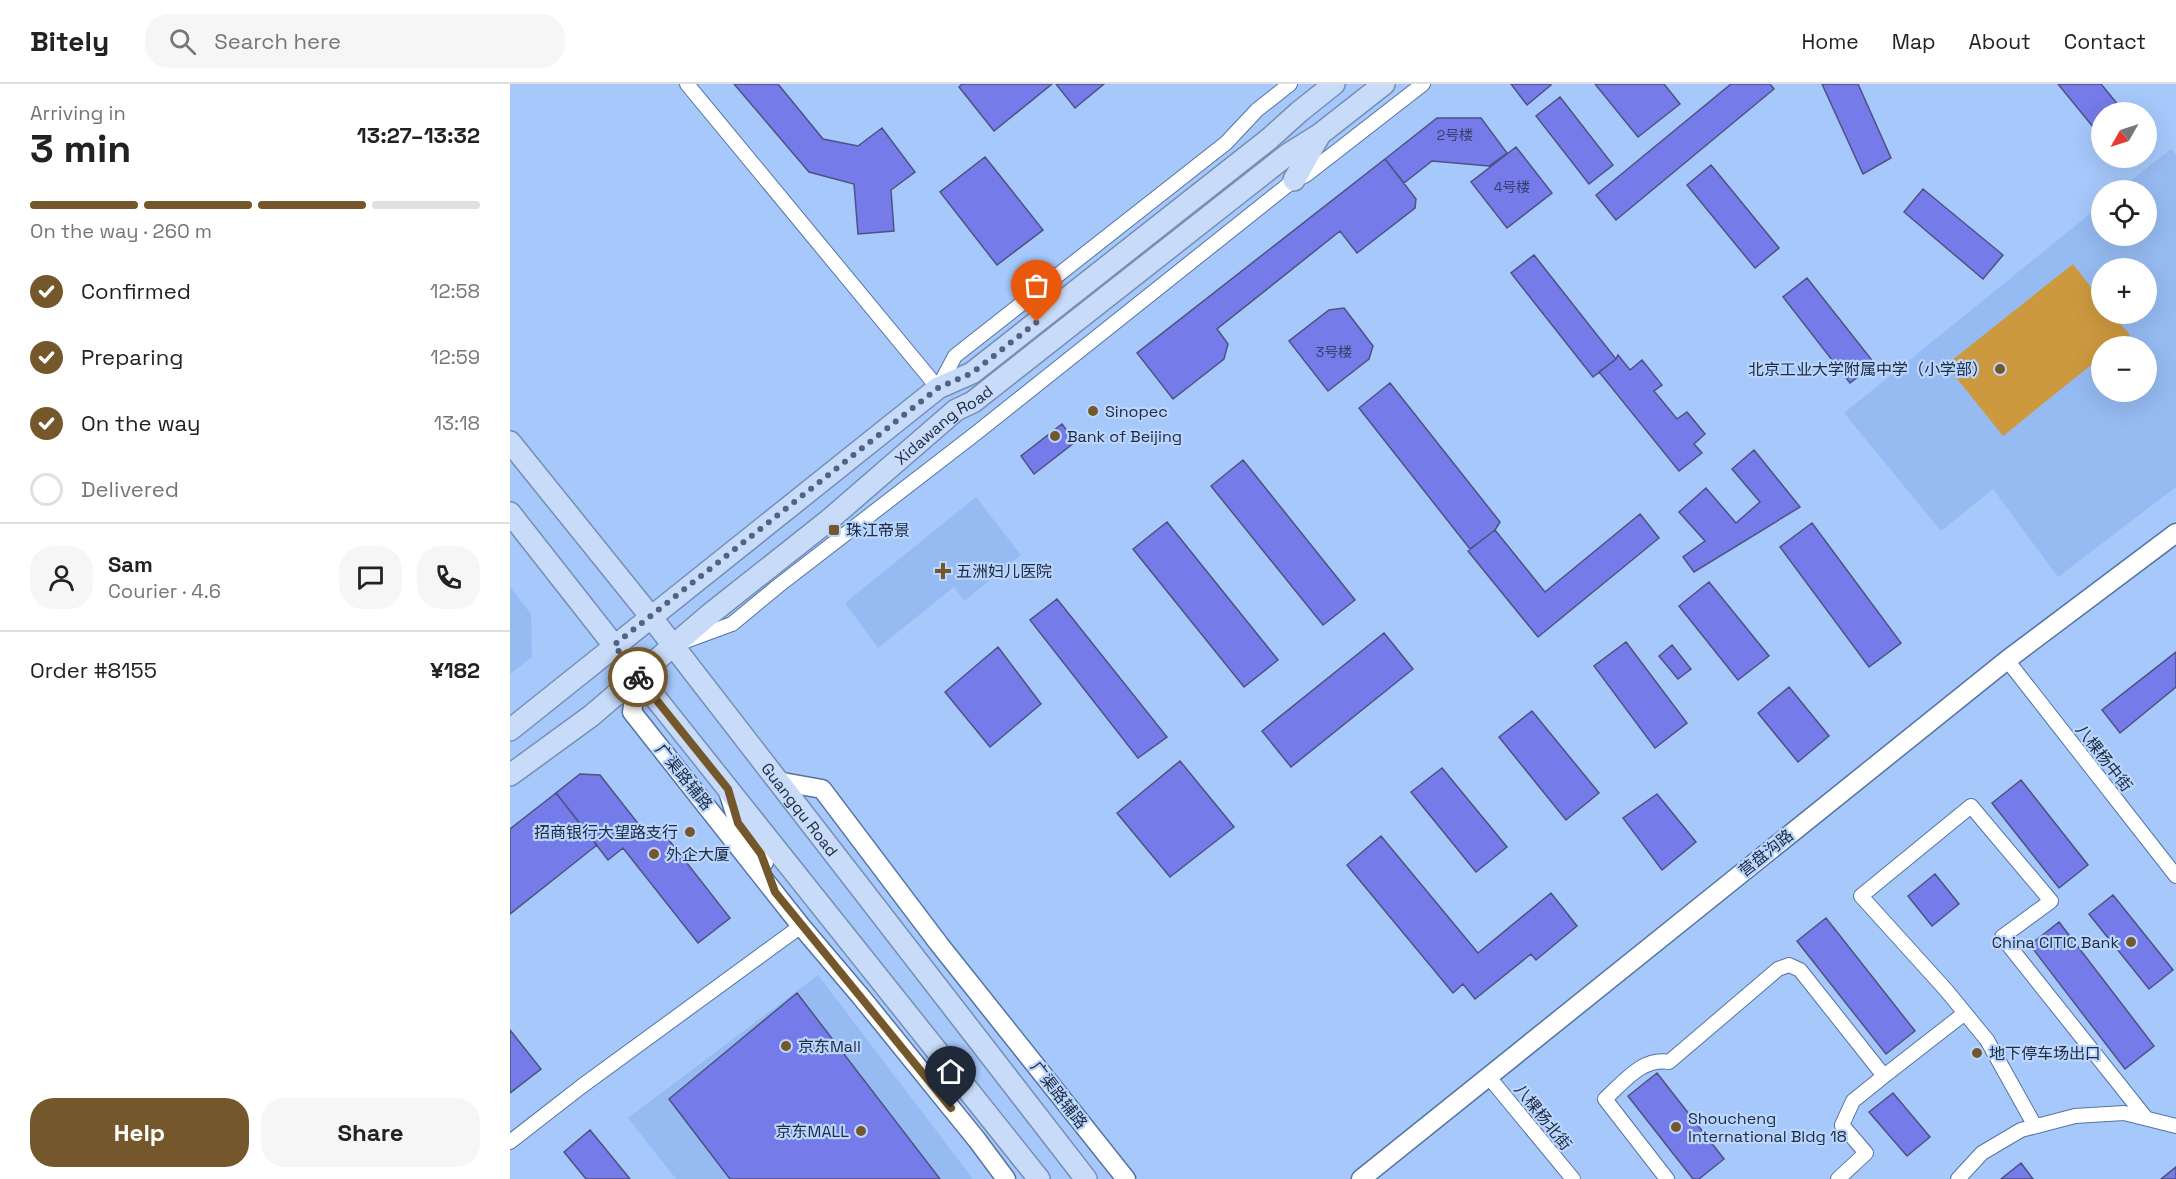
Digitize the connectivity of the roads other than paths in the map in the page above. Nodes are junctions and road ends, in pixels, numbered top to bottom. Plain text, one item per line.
1 (687, 84) edge
2 (1290, 84) edge
3 (1334, 84) edge
4 (1384, 84) edge
5 (1423, 84) edge
6 (1319, 135) junction
7 (1294, 180) junction
8 (938, 388) junction
9 (510, 442) edge
10 (510, 513) edge
11 (2176, 533) edge
12 (651, 617) junction
13 (614, 645) junction
14 (673, 646) junction
15 (2007, 660) junction
16 (638, 676) junction
17 (510, 730) edge
18 (510, 776) edge
19 (777, 781) junction
20 (728, 789) junction
21 (2176, 876) edge
22 (775, 892) junction
23 (801, 926) junction
24 (1965, 1013) junction
25 (1994, 1073) dead end
26 (1488, 1076) junction
27 (1884, 1076) junction
28 (2146, 1119) junction
29 (2032, 1120) junction
30 (2176, 1126) edge
31 (510, 1142) edge
32 (1006, 1179) edge
33 (1039, 1179) edge
34 (1086, 1179) edge
35 (1126, 1179) edge
36 (1361, 1179) edge
37 (1573, 1179) edge
38 (1667, 1179) edge
39 (1838, 1179) edge
40 (1958, 1179) edge

1 - 8 street
2 - 8 street
3 - 8 main road, Xidawang Road
4 - 6 main road, Xidawang Road
5 - 7 street
6 - 7 main road
6 - 14 main road, Xidawang Road
7 - 14 street
8 - 12 main road, Xidawang Road
9 - 12 main road, Guangqu Road
10 - 13 main road
11 - 15 street, 营盘沟路
12 - 13 main road, Xidawang Road
12 - 14 main road, Guangqu Road
13 - 16 main road
13 - 17 main road, Xidawang Road
14 - 16 main road, Xidawang Road
14 - 19 main road, Guangqu Road
15 - 21 street, 八棵杨中街
15 - 26 street, 营盘沟路
16 - 18 main road, Xidawang Road
16 - 20 main road
16 - 22 street, 广渠路辅路
19 - 34 main road, Guangqu Road
19 - 35 street, 广渠路辅路
20 - 22 street
20 - 33 main road
22 - 23 street, 广渠路辅路
23 - 31 street
23 - 32 street, 广渠路辅路
24 - 27 street
24 - 28 street
24 - 29 street
25 - 29 street
26 - 36 street, 营盘沟路
26 - 37 street, 八棵杨北街
27 - 38 street
27 - 39 street
28 - 29 street
28 - 30 street
29 - 40 street

